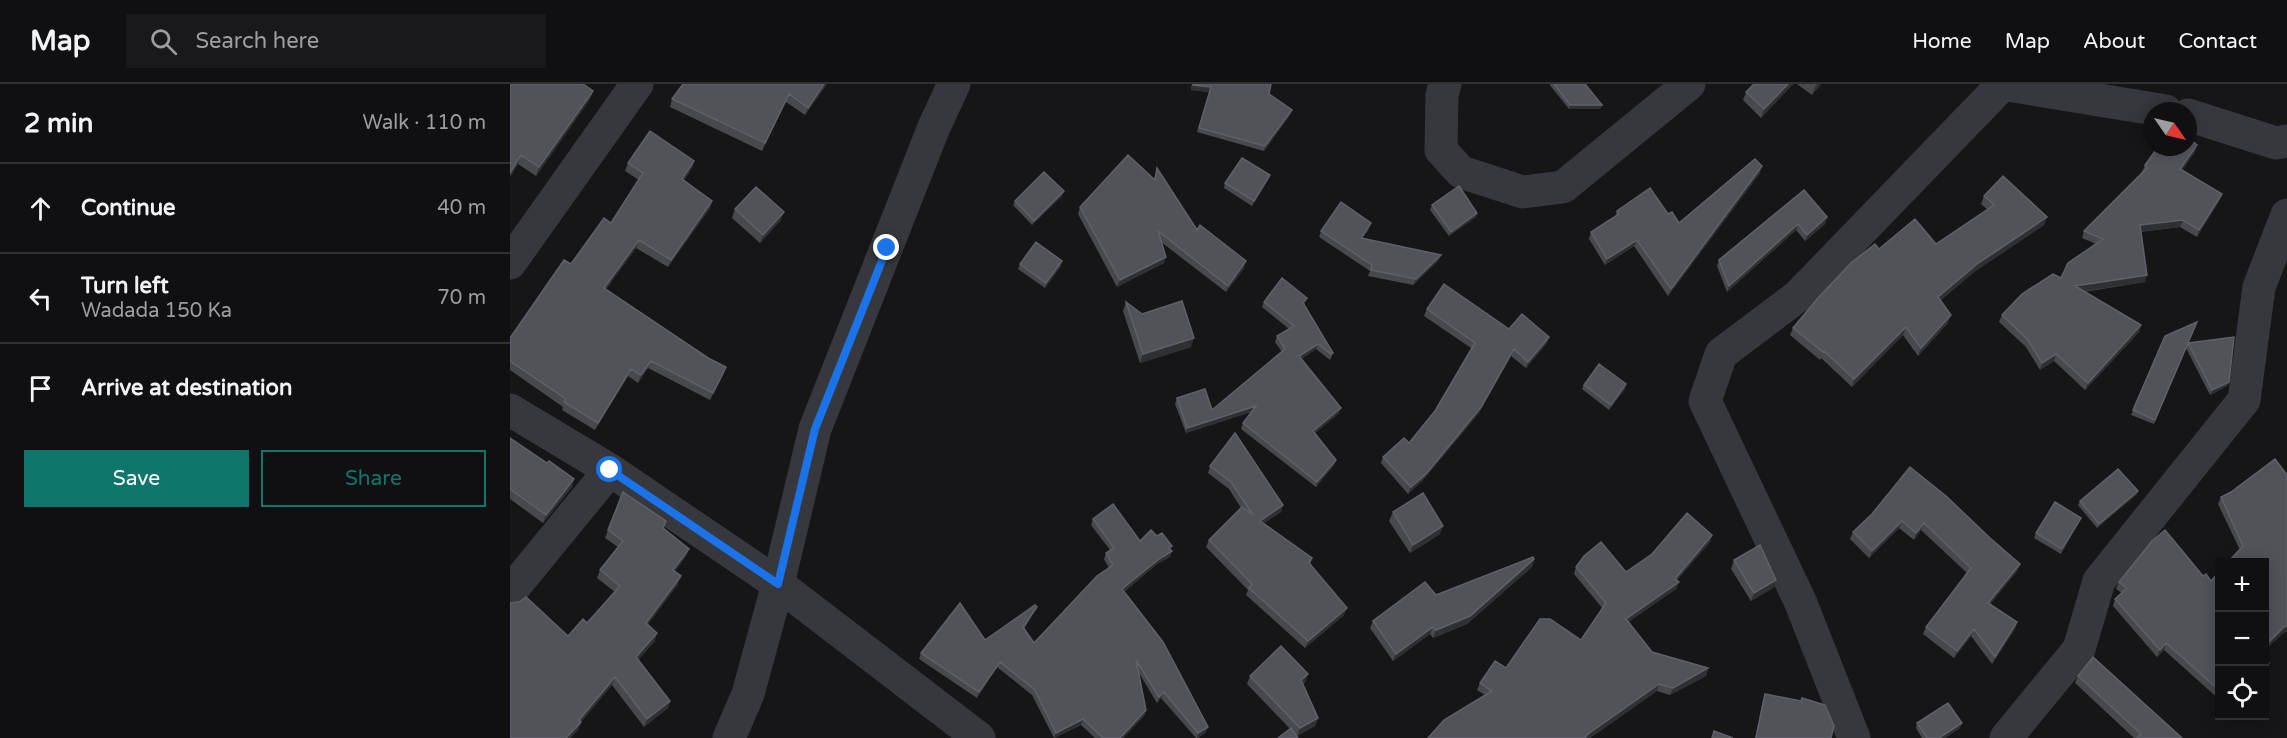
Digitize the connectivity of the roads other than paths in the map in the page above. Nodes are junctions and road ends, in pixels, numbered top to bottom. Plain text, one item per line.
1 (637, 84) edge
2 (954, 84) edge
3 (1445, 84) edge
4 (1689, 84) edge
5 (2003, 84) edge
6 (2143, 107) edge
7 (2197, 118) edge
8 (2283, 150) edge
9 (2287, 215) edge
10 (510, 263) edge
11 (510, 410) edge
12 (610, 470) junction
13 (778, 584) junction
14 (510, 592) edge
15 (729, 738) edge
16 (979, 738) edge
17 (1854, 738) edge
18 (2006, 738) edge

1 - 10 street
2 - 13 street
3 - 4 street
5 - 6 street
5 - 17 street
7 - 8 street
9 - 18 street
11 - 12 street
12 - 13 street
12 - 14 street
13 - 15 street
13 - 16 street

